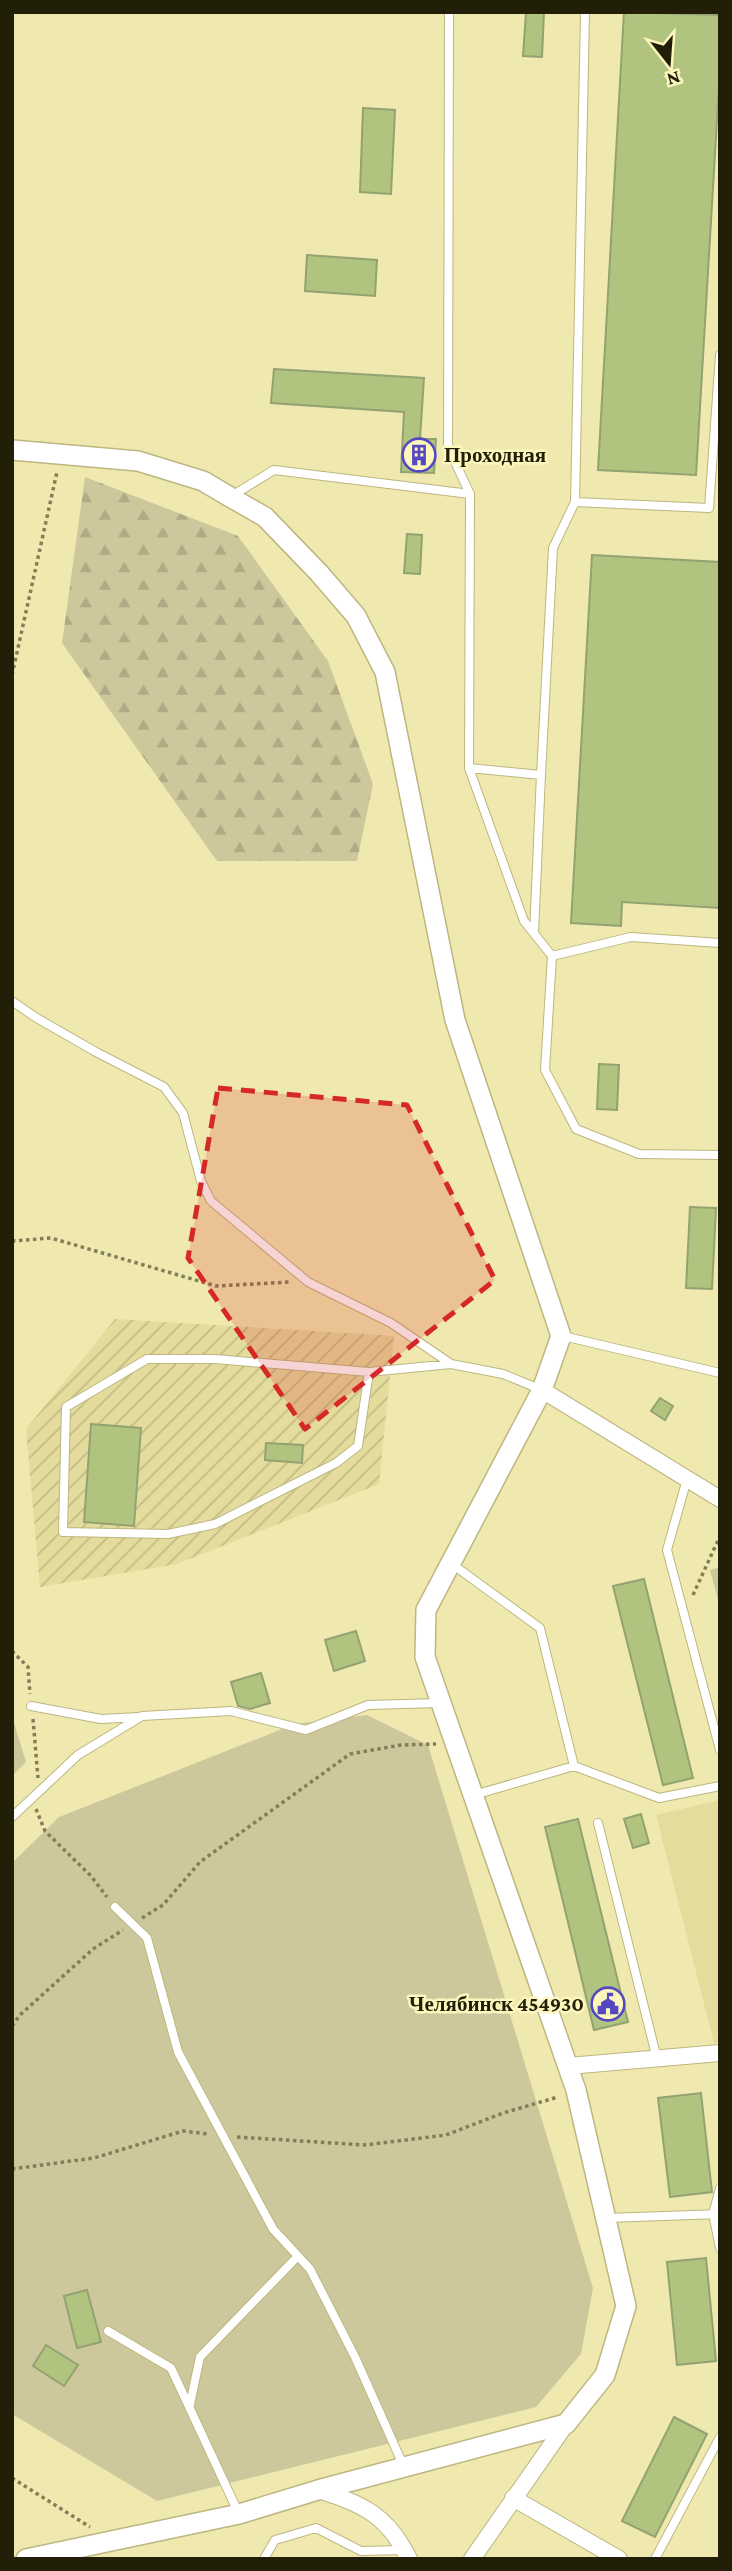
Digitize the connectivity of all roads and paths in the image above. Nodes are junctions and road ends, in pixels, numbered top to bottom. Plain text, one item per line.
1 (449, 12) edge
2 (585, 12) edge
3 (720, 355) edge
4 (12, 450) edge
5 (61, 453) junction
6 (470, 494) junction
7 (230, 497) junction
8 (575, 502) junction
9 (12, 675) edge
10 (469, 768) junction
11 (541, 775) junction
12 (534, 933) junction
13 (720, 943) edge
14 (552, 956) junction
15 (12, 1001) edge
16 (720, 1155) edge
17 (12, 1241) edge
18 (308, 1282) junction
19 (561, 1336) junction
20 (450, 1364) junction
21 (369, 1372) junction
22 (720, 1373) edge
23 (542, 1390) junction
24 (687, 1479) junction
25 (720, 1499) edge
26 (720, 1536) edge
27 (452, 1564) junction
28 (684, 1614) junction
29 (441, 1703) junction
30 (32, 1706) dead end
31 (142, 1716) junction
32 (455, 1743) junction
33 (720, 1750) edge
34 (574, 1766) junction
35 (720, 1786) edge
36 (474, 1795) junction
37 (31, 1798) junction
38 (12, 1816) edge
39 (597, 1823) dead end
40 (115, 1907) joint
41 (133, 1924) junction
42 (12, 2026) edge
43 (720, 2053) edge
44 (657, 2059) junction
45 (568, 2066) junction
46 (576, 2090) junction
47 (223, 2136) junction
48 (12, 2169) edge
49 (720, 2188) edge
50 (716, 2214) edge
51 (606, 2218) junction
52 (720, 2248) edge
53 (298, 2256) junction
54 (108, 2331) dead end
55 (190, 2404) junction
56 (566, 2424) junction
57 (720, 2437) edge
58 (404, 2467) junction
59 (12, 2478) edge
60 (318, 2490) junction
61 (513, 2498) junction
62 (239, 2514) junction
63 (112, 2542) junction
64 (407, 2554) edge
65 (69, 2555) edge
66 (26, 2559) edge
67 (264, 2559) edge
68 (472, 2559) edge
69 (619, 2559) edge
70 (655, 2559) edge

1 - 6 lane
2 - 8 lane
3 - 8 lane
4 - 5 street
5 - 7 street
5 - 9 path
6 - 7 lane
6 - 10 lane
7 - 19 street
8 - 11 lane
10 - 11 lane
10 - 12 lane
11 - 12 lane
12 - 14 lane
13 - 14 lane
14 - 16 lane
15 - 18 lane
17 - 18 path
18 - 20 lane
19 - 22 lane
19 - 23 street
20 - 21 lane
20 - 23 lane
21 - 21 lane
23 - 24 street
23 - 27 street
24 - 25 street
24 - 28 lane
26 - 28 path
27 - 29 street
27 - 34 lane
28 - 33 lane
29 - 31 lane
29 - 32 street
30 - 31 lane
31 - 37 lane
32 - 36 street
32 - 41 path
34 - 35 lane
34 - 36 lane
36 - 45 street
37 - 38 lane
37 - 40 path
39 - 44 lane
40 - 41 lane
41 - 42 path
41 - 47 lane
43 - 44 street
44 - 45 street
45 - 46 street
46 - 47 path
46 - 51 street
47 - 48 path
47 - 53 lane
49 - 50 lane
50 - 51 lane
50 - 52 lane
51 - 56 street
53 - 55 lane
53 - 58 lane
54 - 55 lane
55 - 62 lane
56 - 58 street
56 - 61 street
57 - 70 lane
58 - 60 street
59 - 63 path
60 - 62 street
60 - 64 street
61 - 68 street
61 - 69 street
62 - 63 street
63 - 65 street
64 - 67 lane
65 - 66 street

